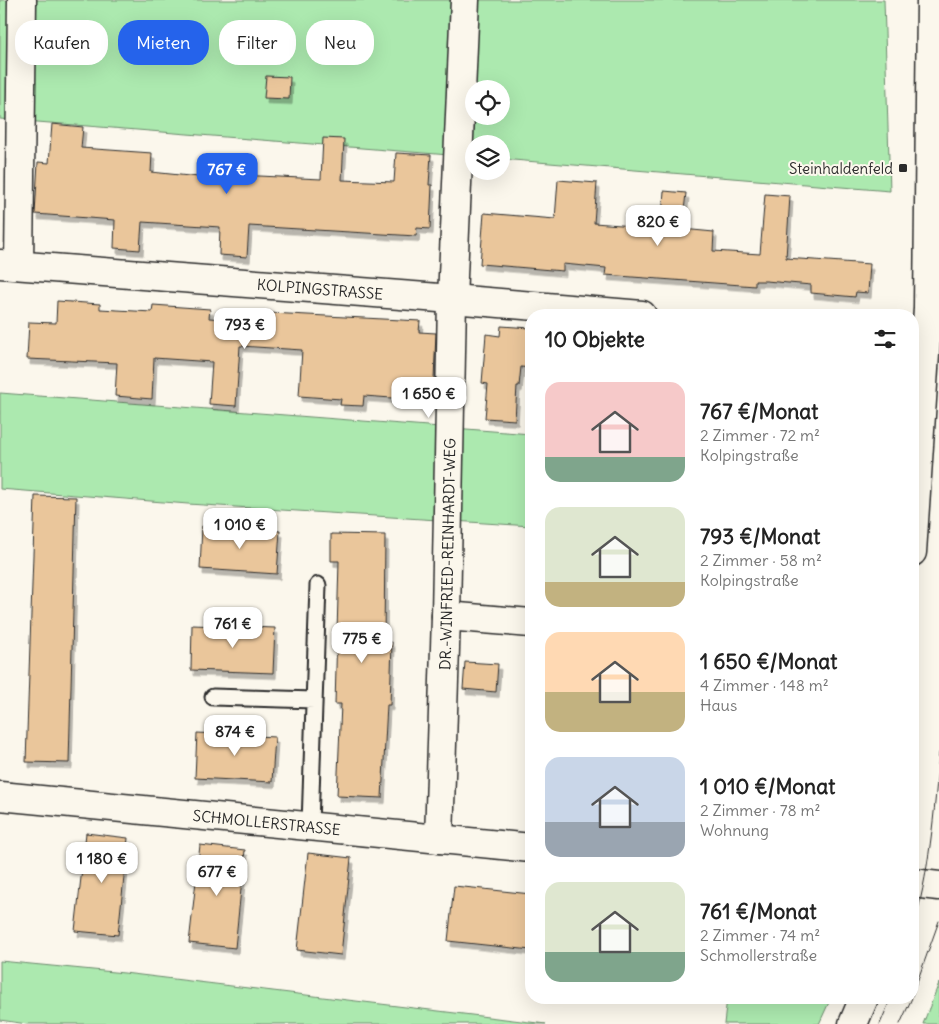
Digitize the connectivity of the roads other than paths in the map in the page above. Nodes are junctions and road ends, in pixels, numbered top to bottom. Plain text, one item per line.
1 (22, 0) edge
2 (465, 0) edge
3 (931, 0) edge
4 (10, 265) edge
5 (452, 299) junction
6 (571, 309) edge
7 (926, 339) edge
8 (919, 446) edge
9 (318, 585) dead end
10 (446, 616) junction
11 (525, 623) edge
12 (212, 696) dead end
13 (314, 700) junction
14 (0, 796) edge
15 (310, 825) junction
16 (439, 839) junction
17 (525, 847) edge
18 (919, 885) edge
19 (939, 886) edge
20 (861, 1004) edge
21 (853, 1024) edge

1 - 4 street
2 - 5 street, DR.-WINFRIED-REINHARDT-WEG
3 - 7 street
4 - 5 street, KOLPINGSTRASSE
5 - 6 street, KOLPINGSTRASSE
5 - 10 street, DR.-WINFRIED-REINHARDT-WEG
7 - 8 street
9 - 13 lane
10 - 11 street
10 - 16 street, DR.-WINFRIED-REINHARDT-WEG
12 - 13 lane
13 - 15 lane
14 - 15 street, SCHMOLLERSTRASSE
15 - 16 street, SCHMOLLERSTRASSE
16 - 17 street, SCHMOLLERSTRASSE
18 - 19 street
20 - 21 street

